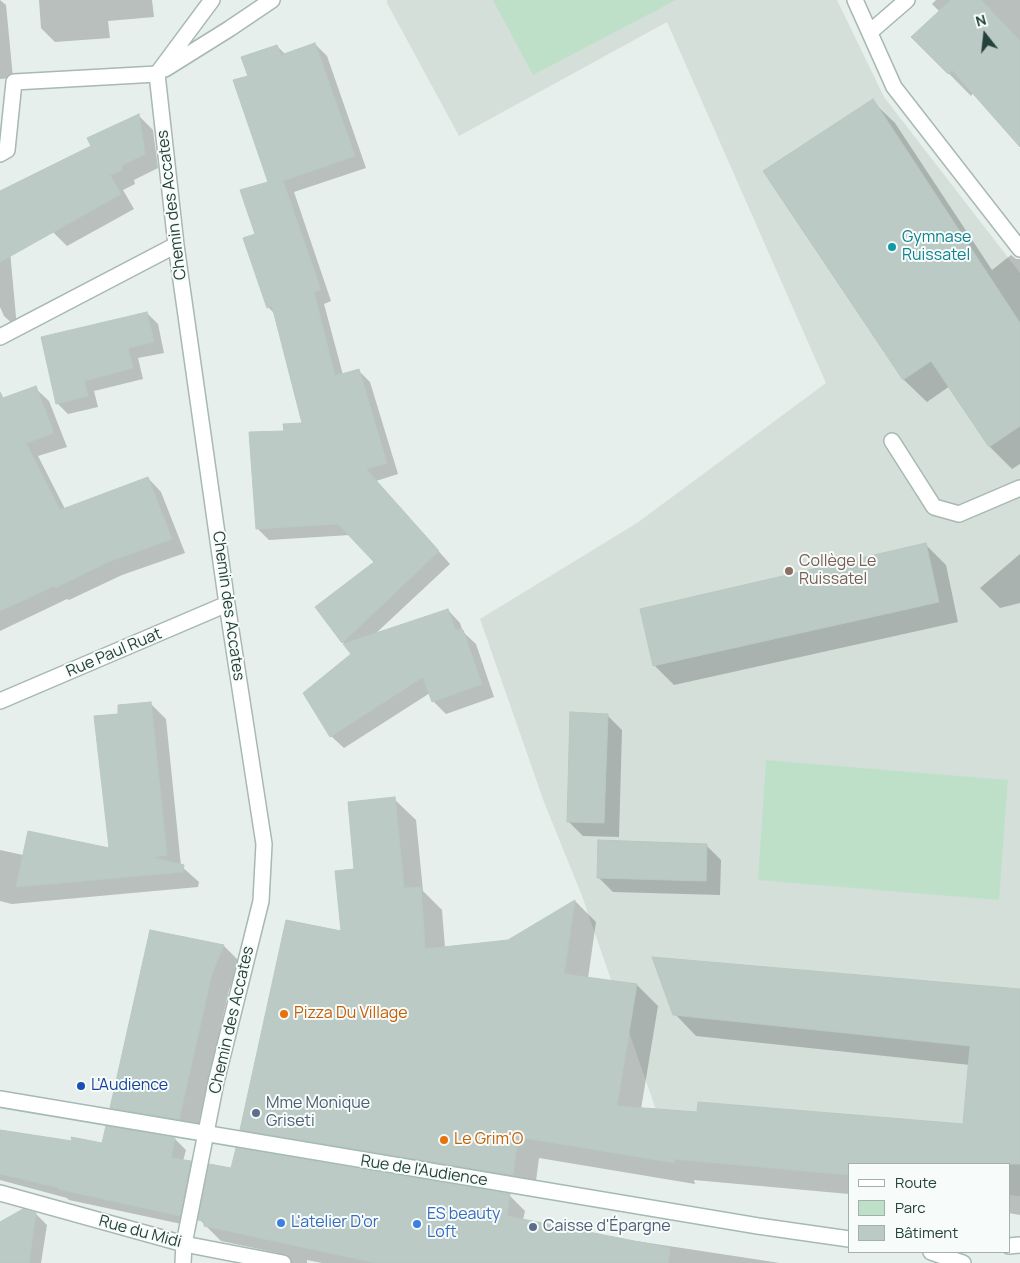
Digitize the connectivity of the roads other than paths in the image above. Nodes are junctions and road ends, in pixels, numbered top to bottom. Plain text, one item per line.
1 (212, 0) edge
2 (272, 0) edge
3 (855, 0) edge
4 (907, 0) edge
5 (870, 32) junction
6 (157, 74) junction
7 (0, 154) edge
8 (176, 246) junction
9 (1020, 249) edge
10 (0, 337) edge
11 (892, 441) dead end
12 (1020, 488) edge
13 (227, 604) junction
14 (0, 701) edge
15 (0, 1100) edge
16 (206, 1134) junction
17 (0, 1193) edge
18 (848, 1239) edge
19 (184, 1244) junction
20 (935, 1253) edge
21 (183, 1263) edge
22 (283, 1263) edge
23 (963, 1263) edge

1 - 6 street
2 - 6 street
3 - 5 street
4 - 5 street
5 - 9 street
6 - 7 street
6 - 8 street, Chemin des Accates
8 - 10 street
8 - 13 street, Chemin des Accates
11 - 12 street
13 - 14 street, Rue Paul Ruat
13 - 16 street, Chemin des Accates
15 - 16 street, Rue de l'Audience
16 - 18 street, Rue de l'Audience
16 - 19 street, Chemin des Accates
17 - 19 street, Rue du Midi
19 - 21 street, Chemin des Accates
19 - 22 street, Rue du Midi
20 - 23 street

